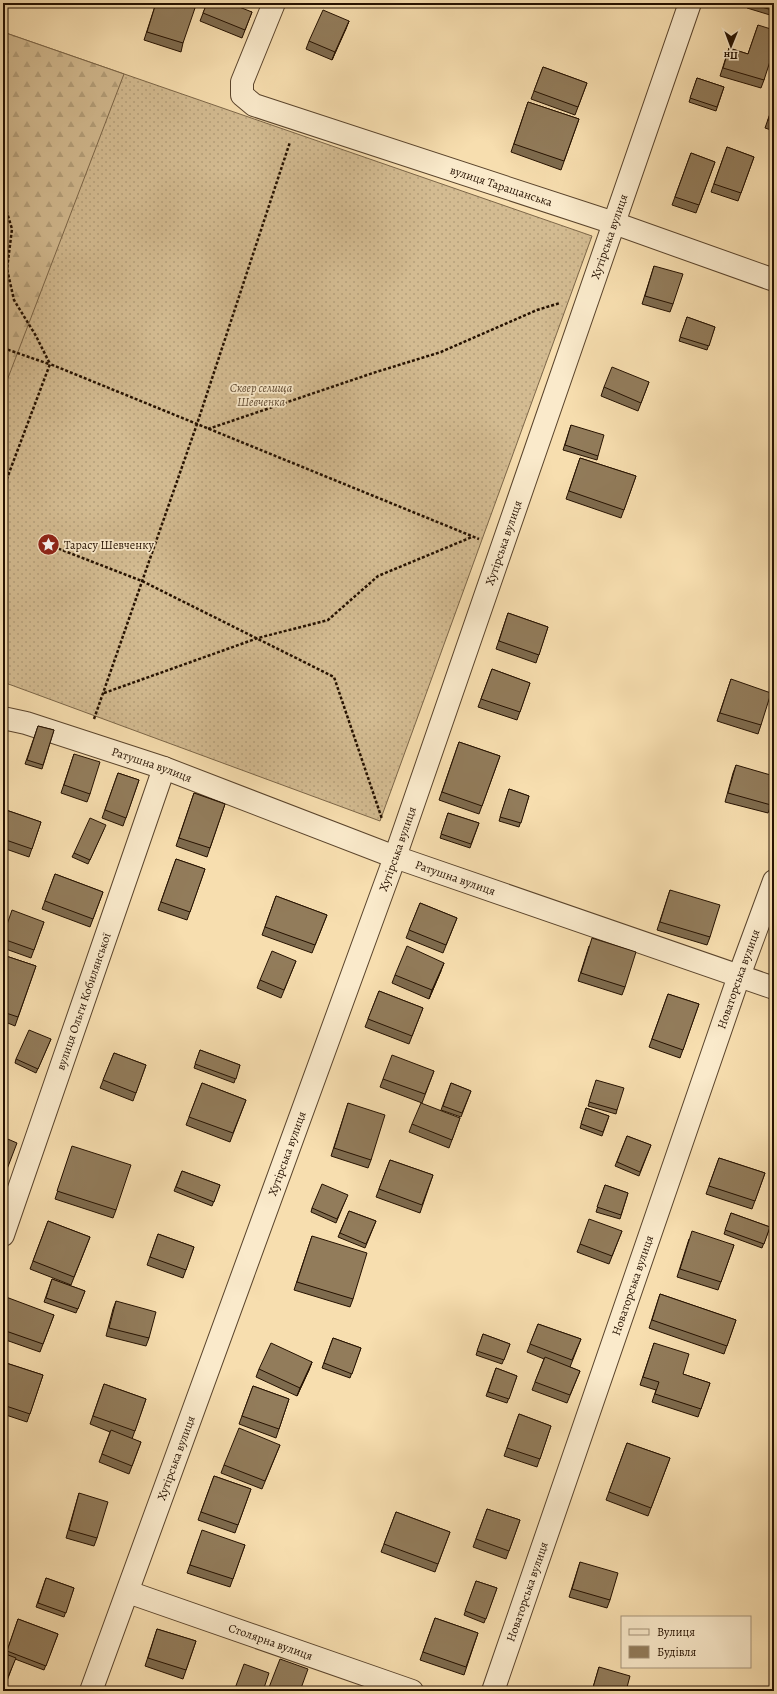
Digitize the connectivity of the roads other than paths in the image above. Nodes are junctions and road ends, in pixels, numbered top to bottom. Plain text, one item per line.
1 (274, 3) edge
2 (690, 3) edge
3 (614, 223) junction
4 (774, 280) edge
5 (3, 718) edge
6 (164, 768) junction
7 (395, 857) junction
8 (774, 881) edge
9 (738, 976) junction
10 (774, 988) edge
11 (3, 1235) edge
12 (128, 1592) junction
13 (91, 1691) edge
14 (412, 1691) edge
15 (493, 1691) edge

1 - 3 street, вулиця Таращанська
2 - 3 street, Хутірська вулиця
3 - 4 street, вулиця Таращанська
3 - 7 street, Хутірська вулиця
5 - 6 street, Ратушна вулиця
6 - 7 street, Ратушна вулиця
6 - 11 street, вулиця Ольги Кобилянської
7 - 9 street, Ратушна вулиця
7 - 12 street, Хутірська вулиця
8 - 9 street, Новаторська вулиця
9 - 10 street, Ратушна вулиця
9 - 15 street, Новаторська вулиця
12 - 13 street, Хутірська вулиця
12 - 14 street, Столярна вулиця

